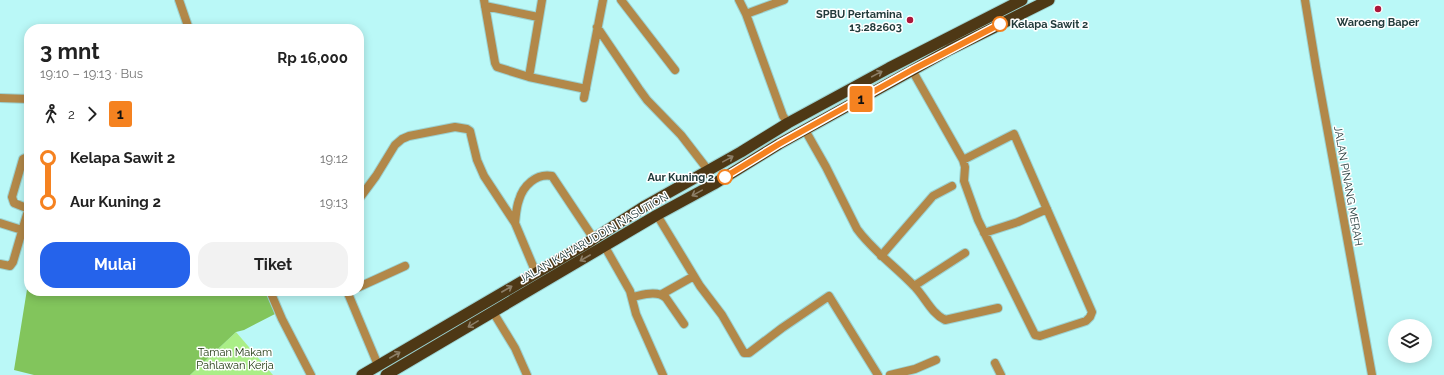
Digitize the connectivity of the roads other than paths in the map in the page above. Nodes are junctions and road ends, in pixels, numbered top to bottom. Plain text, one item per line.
1 (179, 0) edge
2 (542, 0) edge
3 (603, 0) edge
4 (621, 0) edge
5 (739, 0) edge
6 (784, 0) edge
7 (1022, 0) edge
8 (1049, 0) edge
9 (1305, 0) edge
10 (484, 3) edge
11 (746, 14) junction
12 (538, 17) junction
13 (187, 24) edge
14 (597, 27) junction
15 (972, 32) junction
16 (676, 70) dead end
17 (912, 70) junction
18 (529, 77) junction
19 (586, 89) junction
20 (0, 98) edge
21 (584, 98) dead end
22 (24, 100) edge
23 (788, 123) junction
24 (805, 130) junction
25 (24, 159) edge
26 (963, 160) junction
27 (708, 170) junction
28 (952, 186) dead end
29 (364, 192) edge
30 (24, 207) edge
31 (1047, 209) junction
32 (657, 215) junction
33 (0, 222) edge
34 (515, 223) junction
35 (24, 224) edge
36 (22, 230) junction
37 (984, 233) junction
38 (594, 239) junction
39 (605, 247) junction
40 (965, 253) dead end
41 (881, 256) junction
42 (0, 264) edge
43 (405, 266) dead end
44 (536, 273) junction
45 (694, 276) junction
46 (364, 285) edge
47 (914, 286) junction
48 (662, 294) junction
49 (272, 296) edge
50 (350, 296) edge
51 (632, 297) junction
52 (998, 308) dead end
53 (493, 312) junction
54 (684, 324) dead end
55 (414, 345) junction
56 (420, 355) junction
57 (936, 360) dead end
58 (995, 363) dead end
59 (378, 365) junction
60 (312, 375) edge
61 (362, 375) edge
62 (386, 375) edge
63 (527, 375) edge
64 (663, 375) edge
65 (878, 375) edge
66 (890, 375) edge
67 (1001, 375) edge
68 (1372, 375) edge

1 - 13 street
2 - 12 street
3 - 14 street
4 - 16 street
5 - 11 street
6 - 11 street
7 - 15 highway, JALAN KAHARUDDIN NASUTION
8 - 15 highway, JALAN KAHARUDDIN NASUTION
9 - 68 street, JALAN PINANG MERAH
10 - 12 street
10 - 18 street
11 - 23 street
12 - 18 street
14 - 19 street
14 - 27 street
15 - 17 highway, JALAN KAHARUDDIN NASUTION
23 -> 15 highway, JALAN KAHARUDDIN NASUTION
17 - 24 highway, JALAN KAHARUDDIN NASUTION
17 - 26 street
18 - 19 street
19 - 21 street
20 - 22 street
27 -> 23 highway, JALAN KAHARUDDIN NASUTION
24 -> 32 highway, JALAN KAHARUDDIN NASUTION
24 - 41 street
25 - 30 street
26 - 31 street
26 - 37 street
27 - 38 highway, JALAN KAHARUDDIN NASUTION
28 - 41 street
29 - 34 street
31 - 37 street
31 - 37 street
32 - 39 highway, JALAN KAHARUDDIN NASUTION
32 - 45 street
33 - 36 street
34 - 38 street
34 - 44 street
35 - 36 street
36 - 42 street
38 - 44 highway, JALAN KAHARUDDIN NASUTION
39 - 51 street
39 -> 53 highway, JALAN KAHARUDDIN NASUTION
40 - 47 street
41 - 47 street
43 - 46 street
55 -> 44 highway, JALAN KAHARUDDIN NASUTION
45 - 48 street
45 - 65 street
47 - 52 street
48 - 51 street
48 - 54 street
49 - 60 street
50 - 59 street
51 - 64 street
53 -> 56 highway, JALAN KAHARUDDIN NASUTION
53 - 63 street
55 - 56 highway
59 -> 55 highway, JALAN KAHARUDDIN NASUTION
56 - 62 highway, JALAN KAHARUDDIN NASUTION
57 - 66 street
58 - 67 street
59 - 61 highway, JALAN KAHARUDDIN NASUTION

